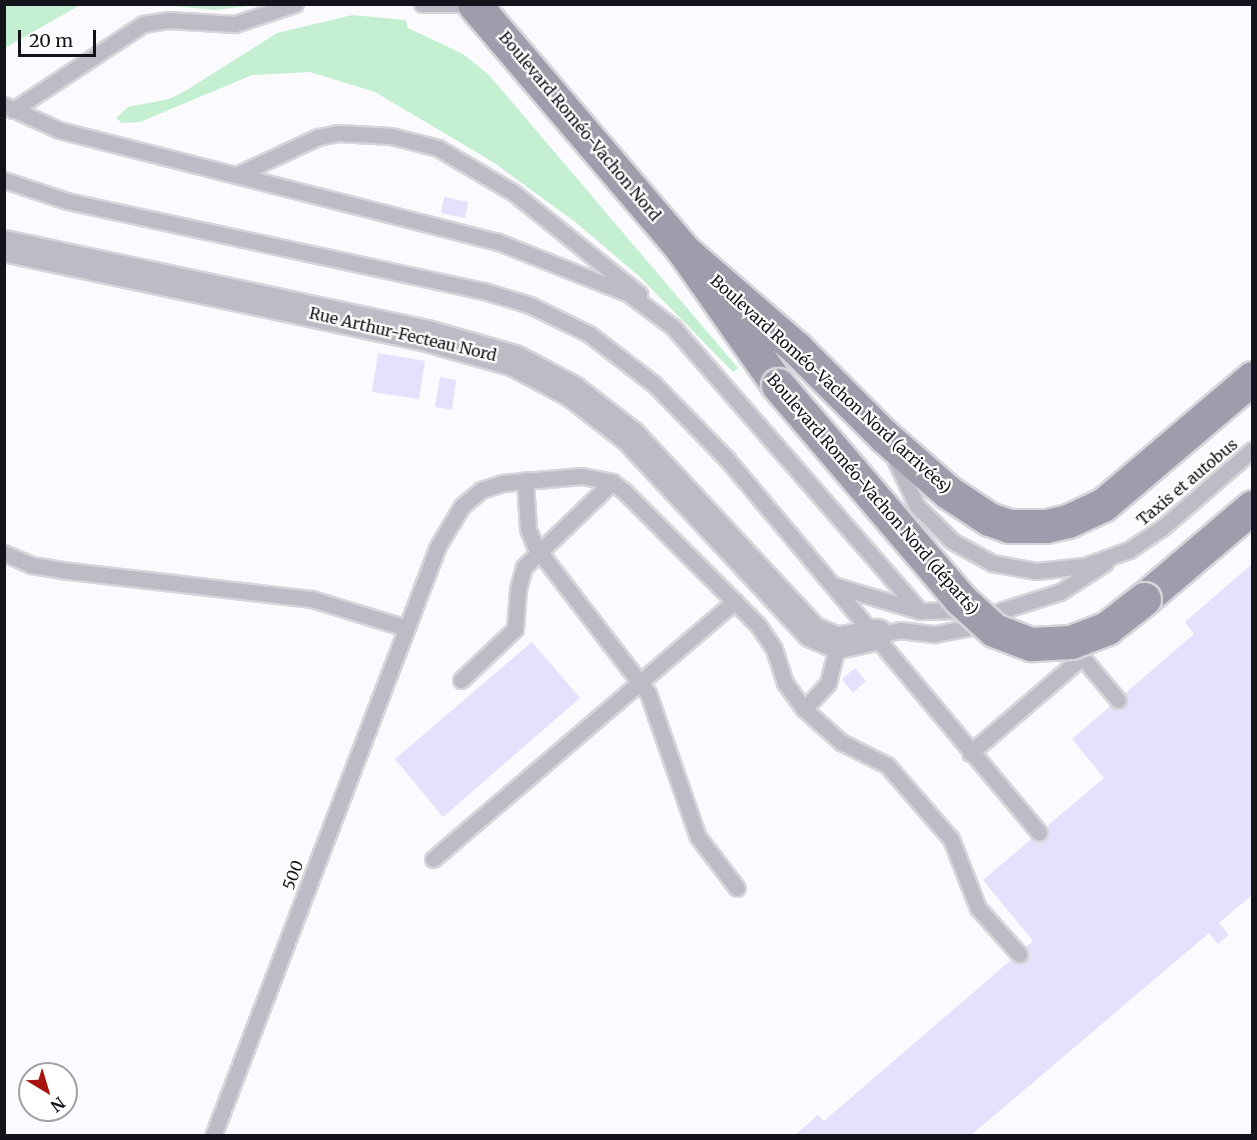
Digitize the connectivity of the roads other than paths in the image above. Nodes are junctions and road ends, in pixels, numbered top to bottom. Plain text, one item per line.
1 (295, 4) edge
2 (422, 4) edge
3 (466, 4) edge
4 (486, 12) edge
5 (9, 108) edge
6 (236, 175) junction
7 (4, 180) edge
8 (4, 246) edge
9 (682, 250) junction
10 (673, 327) junction
11 (1252, 378) edge
12 (884, 436) junction
13 (1252, 450) edge
14 (525, 480) junction
15 (612, 482) junction
16 (1252, 507) edge
17 (539, 551) junction
18 (4, 553) edge
19 (1112, 558) junction
20 (836, 586) junction
21 (735, 601) junction
22 (1003, 610) junction
23 (920, 611) junction
24 (406, 628) junction
25 (877, 635) junction
26 (838, 643) junction
27 (461, 680) dead end
28 (641, 681) junction
29 (1118, 699) dead end
30 (804, 709) junction
31 (970, 753) junction
32 (1039, 833) dead end
33 (433, 859) dead end
34 (737, 888) dead end
35 (1019, 954) dead end
36 (213, 1136) edge

1 - 5 lane
2 - 3 lane
4 - 9 street, Boulevard Roméo-Vachon Nord
5 - 6 lane
6 - 10 lane
6 - 10 lane
7 - 20 lane
8 - 26 street, Rue Arthur-Fecteau Nord
9 - 12 street, Boulevard Roméo-Vachon Nord (arrivées)
9 - 16 street, Boulevard Roméo-Vachon Nord (départs), bridge
10 - 23 lane
11 - 12 street, Boulevard Roméo-Vachon Nord (arrivées)
12 - 19 lane, Taxis et autobus
13 - 19 lane, Taxis et autobus
14 - 15 lane
14 - 17 lane
14 - 24 lane, 500
15 - 17 lane
15 - 21 lane
17 - 27 lane
17 - 28 lane
18 - 24 lane
19 - 22 lane, Taxis et autobus
20 - 23 lane
20 - 25 lane
21 - 28 lane
21 - 30 lane
22 - 23 lane
22 - 25 lane
24 - 36 lane, 500
25 - 26 street
25 - 31 lane
26 - 30 lane
28 - 33 lane
28 - 34 lane
29 - 31 lane
30 - 35 lane
31 - 32 lane

